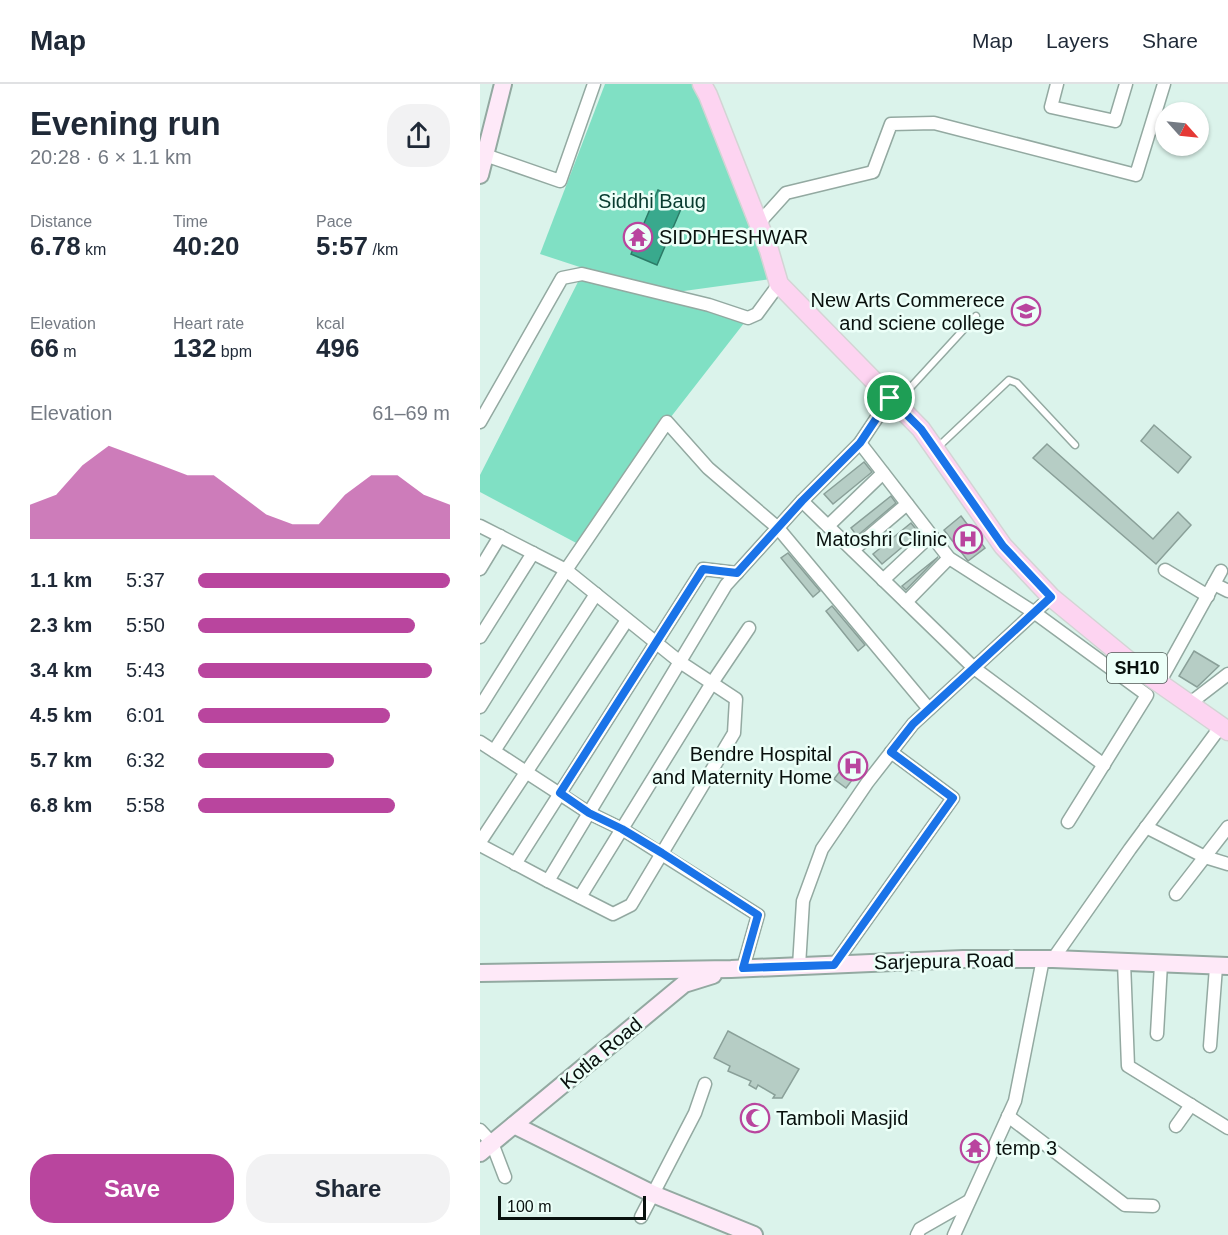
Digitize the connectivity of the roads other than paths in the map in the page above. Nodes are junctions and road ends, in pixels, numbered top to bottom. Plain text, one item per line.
1 (503, 84) edge
2 (594, 84) edge
3 (702, 84) edge
4 (1057, 84) edge
5 (1126, 84) edge
6 (1164, 84) edge
7 (485, 155) junction
8 (480, 174) edge
9 (759, 223) junction
10 (779, 284) junction
11 (976, 316) dead end
12 (893, 401) junction
13 (480, 422) edge
14 (860, 443) junction
15 (1075, 445) dead end
16 (936, 450) junction
17 (883, 473) junction
18 (802, 501) junction
19 (907, 504) junction
20 (480, 526) edge
21 (828, 526) junction
22 (778, 528) junction
23 (931, 535) junction
24 (500, 536) junction
25 (853, 550) junction
26 (533, 553) junction
27 (949, 558) junction
28 (480, 569) edge
29 (566, 570) junction
30 (1165, 570) dead end
31 (1221, 571) dead end
32 (737, 573) junction
33 (884, 580) junction
34 (1214, 584) junction
35 (1228, 591) edge
36 (596, 594) junction
37 (1208, 596) junction
38 (1051, 597) junction
39 (906, 602) junction
40 (1035, 613) junction
41 (627, 620) junction
42 (749, 628) dead end
43 (480, 637) edge
44 (655, 642) junction
45 (680, 662) junction
46 (974, 668) junction
47 (1228, 674) edge
48 (712, 683) junction
49 (1159, 683) junction
50 (1189, 704) junction
51 (480, 707) edge
52 (929, 710) junction
53 (1224, 729) edge
54 (480, 742) edge
55 (494, 751) junction
56 (891, 752) junction
57 (1104, 765) junction
58 (527, 771) junction
59 (560, 793) junction
60 (589, 813) junction
61 (1068, 822) dead end
62 (1146, 827) junction
63 (1228, 827) edge
64 (622, 829) junction
65 (480, 844) edge
66 (662, 853) junction
67 (1204, 857) junction
68 (515, 864) junction
69 (1228, 864) edge
70 (548, 881) junction
71 (1176, 894) dead end
72 (580, 897) junction
73 (1048, 959) junction
74 (1124, 962) junction
75 (1161, 964) junction
76 (834, 965) junction
77 (799, 966) junction
78 (1222, 967) edge
79 (737, 969) junction
80 (480, 973) edge
81 (1157, 1034) dead end
82 (1210, 1046) dead end
83 (705, 1084) dead end
84 (1191, 1105) junction
85 (1008, 1116) junction
86 (514, 1125) junction
87 (1176, 1126) dead end
88 (1228, 1128) edge
89 (480, 1130) edge
90 (486, 1148) edge
91 (505, 1177) dead end
92 (653, 1194) junction
93 (969, 1201) junction
94 (1153, 1206) dead end
95 (641, 1217) dead end
96 (754, 1235) edge
97 (917, 1235) edge
98 (954, 1235) edge

1 - 7 street
2 - 7 street
3 - 9 main road, SH10
4 - 5 street
6 - 9 street
7 - 8 street
9 - 10 main road, SH10
10 - 12 main road, SH10
10 - 13 street
11 - 12 lane
12 - 14 street
12 - 16 main road, SH10
14 - 17 street
14 - 18 street
15 - 16 lane
16 - 38 main road, SH10
17 - 19 street
17 - 21 street
18 - 21 street
18 - 22 street
19 - 23 street
19 - 25 street
20 - 24 street
21 - 25 street
22 - 29 street
22 - 32 street
22 - 52 street
23 - 27 street
23 - 33 street
24 - 26 street
24 - 28 street
25 - 33 street
26 - 29 street
26 - 43 street
27 - 39 street
27 - 40 street
29 - 36 street
29 - 51 street
30 - 37 street
31 - 34 street
32 - 44 street
32 - 45 street
33 - 39 street
34 - 35 street
34 - 37 street
36 - 41 street
36 - 55 street
37 - 49 street
38 - 40 street
38 - 49 main road, SH10
39 - 46 street
40 - 46 street
40 - 57 street
41 - 44 street
41 - 58 street
42 - 48 street
44 - 45 street
44 - 59 street
45 - 48 street
45 - 60 street
46 - 52 street
46 - 57 street
47 - 50 street
48 - 64 street
48 - 66 street
49 - 50 main road, SH10
50 - 53 main road, SH10
52 - 56 street
53 - 62 street
54 - 55 street
55 - 58 street
56 - 76 street
56 - 77 street
57 - 61 street
58 - 59 street
58 - 65 street
59 - 60 street
59 - 68 street
60 - 64 street
60 - 70 street
62 - 67 street
62 - 73 street
63 - 67 street
64 - 66 street
64 - 72 street
65 - 68 street
66 - 72 street
66 - 79 street
67 - 69 street
67 - 71 street
68 - 70 street
70 - 72 street
73 - 74 street, Sarjepura Road
73 - 76 street, Sarjepura Road
73 - 85 street
74 - 75 street, Sarjepura Road
74 - 84 street
75 - 78 street, Sarjepura Road
75 - 81 street
76 - 77 street, Sarjepura Road
77 - 79 street, Sarjepura Road
78 - 82 street
79 - 80 street, Sarjepura Road
79 - 86 street, Kotla Road
83 - 92 street
84 - 87 street
84 - 88 street
85 - 93 street
85 - 94 street
86 - 90 street, Kotla Road
86 - 92 street
89 - 90 street
90 - 91 street
92 - 95 street
92 - 96 street
93 - 97 street
93 - 98 street

